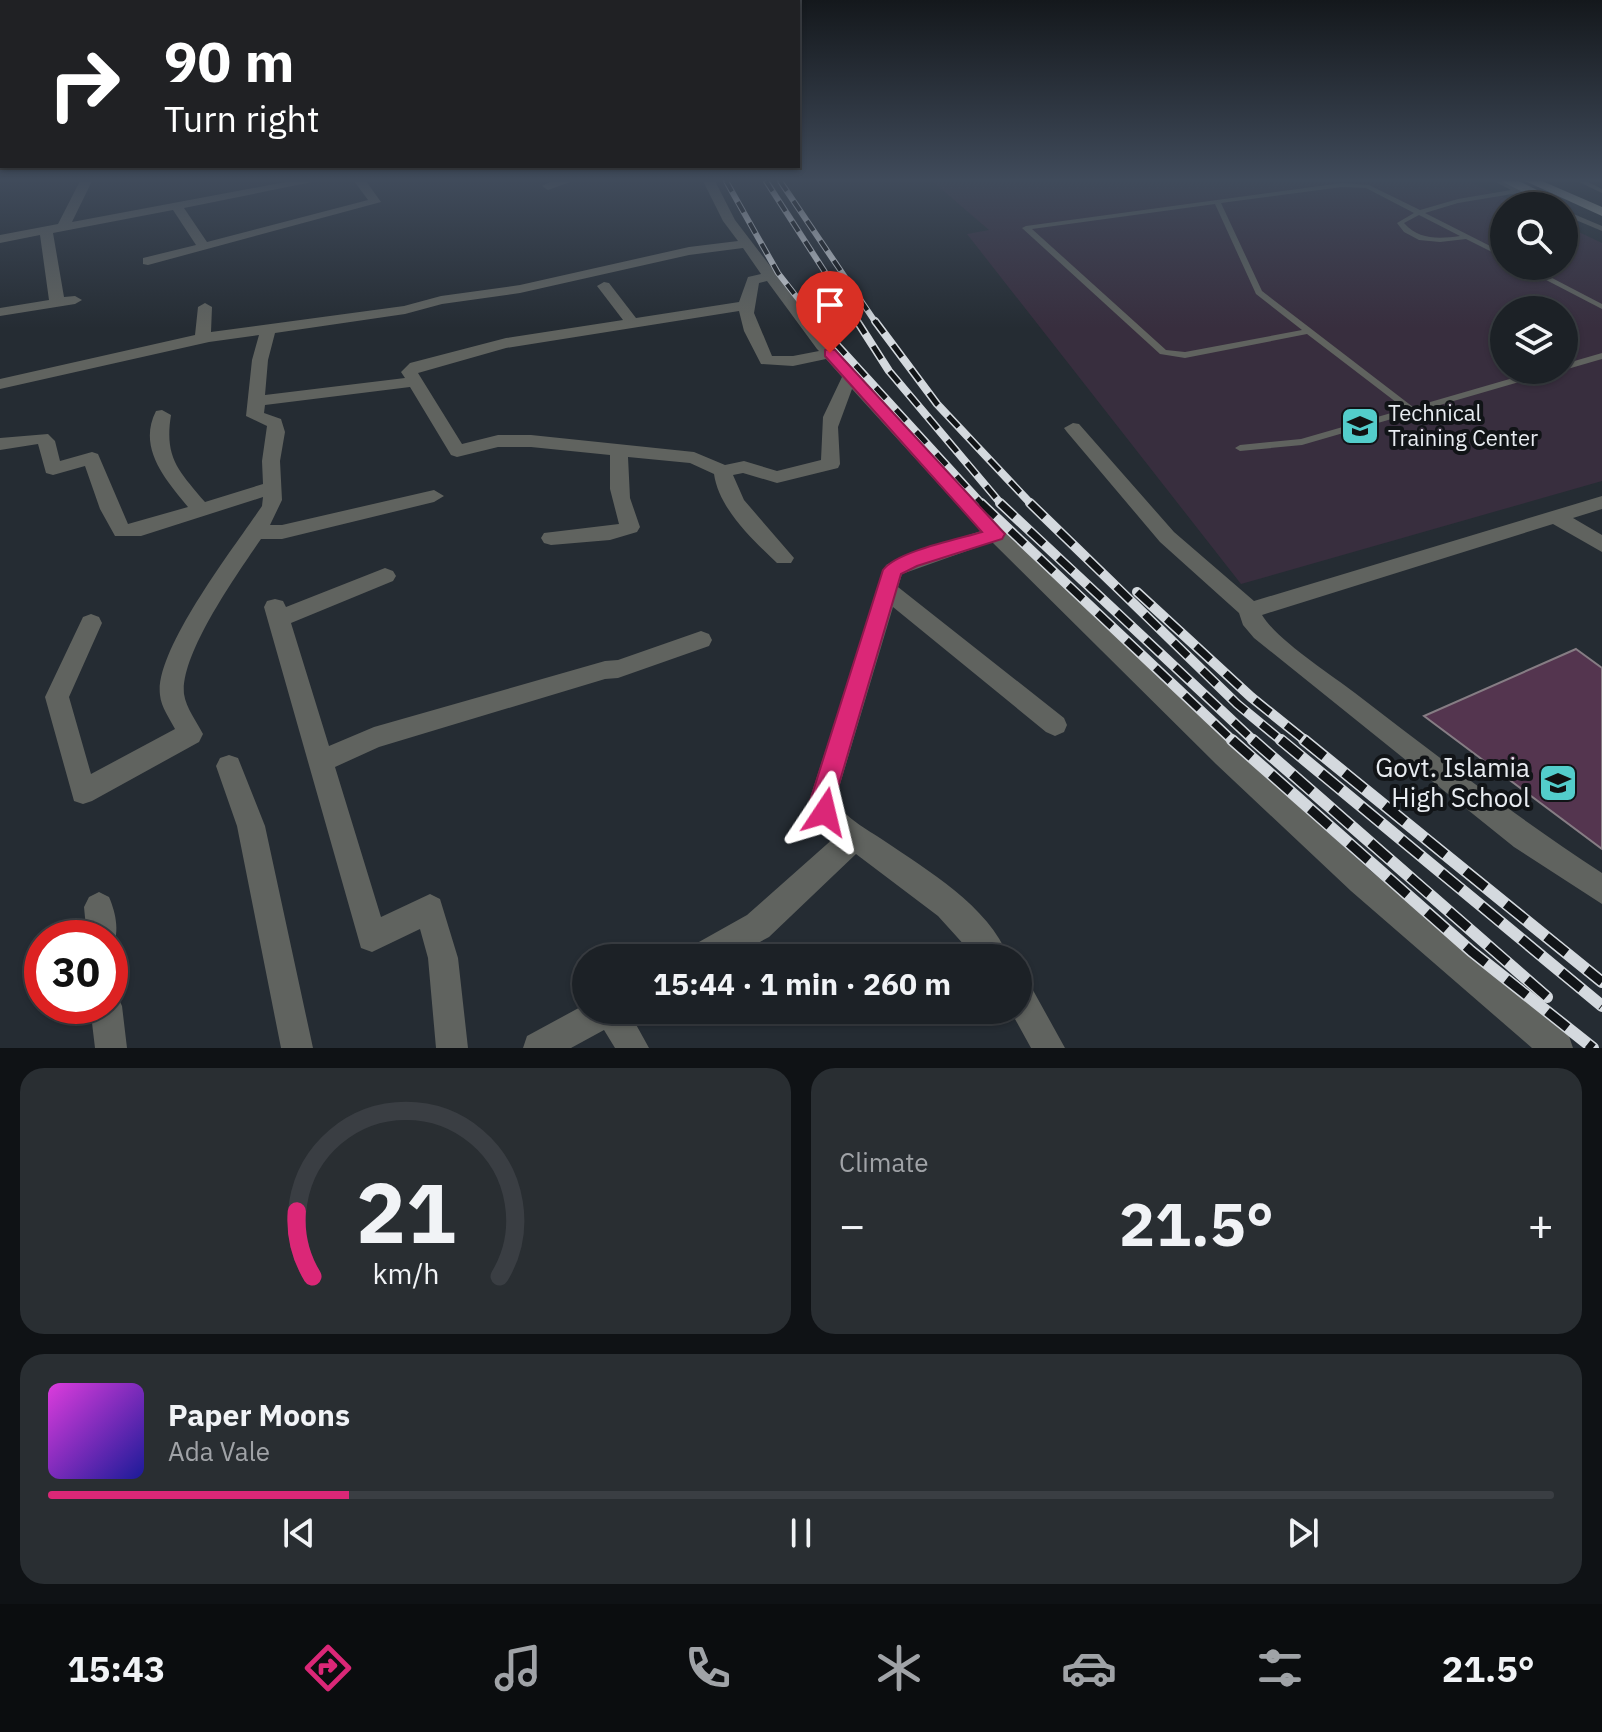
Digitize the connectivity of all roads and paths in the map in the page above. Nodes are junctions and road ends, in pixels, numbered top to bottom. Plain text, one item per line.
1 (57, 230) edge
2 (190, 230) edge
3 (269, 230) edge
4 (736, 230) edge
5 (1028, 230) edge
6 (1230, 230) edge
7 (1406, 230) edge
8 (1453, 230) edge
9 (46, 232) junction
10 (1467, 237) junction
11 (0, 239) edge
12 (747, 244) junction
13 (204, 247) junction
14 (1490, 249) edge
15 (148, 261) dead end
16 (772, 275) junction
17 (1550, 280) edge
18 (604, 286) dead end
19 (75, 300) dead end
20 (57, 302) junction
21 (744, 306) junction
22 (205, 307) dead end
23 (1602, 307) edge
24 (0, 312) edge
25 (633, 324) junction
26 (268, 328) junction
27 (1308, 331) junction
28 (203, 338) junction
29 (830, 353) junction
30 (1602, 356) edge
31 (1578, 363) edge
32 (851, 375) junction
33 (414, 382) junction
34 (0, 384) edge
35 (1500, 384) edge
36 (257, 401) junction
37 (1410, 409) junction
38 (162, 415) dead end
39 (1073, 428) dead end
40 (0, 444) edge
41 (1240, 448) dead end
42 (619, 450) junction
43 (723, 471) junction
44 (274, 487) junction
45 (434, 496) dead end
46 (1602, 502) edge
47 (200, 509) junction
48 (1557, 517) junction
49 (255, 532) junction
50 (996, 534) junction
51 (551, 538) dead end
52 (1602, 545) edge
53 (784, 558) dead end
54 (385, 576) dead end
55 (887, 590) junction
56 (1250, 610) junction
57 (91, 623) dead end
58 (701, 640) dead end
59 (1055, 725) dead end
60 (321, 761) junction
61 (229, 766) dead end
62 (855, 837) junction
63 (1602, 890) edge
64 (99, 907) dead end
65 (100, 920) edge
66 (726, 944) edge
67 (985, 944) edge
68 (1032, 1018) edge
69 (108, 1024) edge
70 (583, 1024) edge
71 (617, 1024) edge
72 (111, 1048) edge
73 (297, 1048) edge
74 (452, 1048) edge
75 (539, 1048) edge
76 (633, 1048) edge
77 (1049, 1048) edge
78 (1557, 1048) edge

1 - 9 street
2 - 13 street
3 - 13 street
4 - 12 street
5 - 27 lane
6 - 27 lane
7 - 10 lane
8 - 10 lane
9 - 11 street
9 - 20 street
10 - 14 lane
12 - 16 street
12 - 26 street
13 - 15 street
16 - 21 street
16 - 29 street
17 - 23 lane
18 - 25 street
19 - 20 street
20 - 24 street
21 - 25 street
21 - 29 street
22 - 28 street
25 - 33 street
26 - 28 street
26 - 36 street
27 - 37 lane
28 - 34 street
29 - 32 street
30 - 31 lane
32 - 43 street
32 - 50 street
33 - 36 street
33 - 42 street
35 - 37 lane
36 - 44 street
37 - 41 lane
38 - 47 street
39 - 56 street
40 - 47 street
42 - 43 street
42 - 51 street
43 - 53 street
44 - 47 street
44 - 49 street
45 - 49 street
46 - 48 street
48 - 52 street
48 - 56 street
49 - 57 street
50 - 55 street
50 - 78 street
54 - 60 street
55 - 59 street
55 - 62 street
56 - 63 street
58 - 60 street
60 - 74 street
61 - 73 street
62 - 66 street
62 - 67 street
64 - 65 street
68 - 77 street
69 - 72 street
70 - 75 street
71 - 76 street

